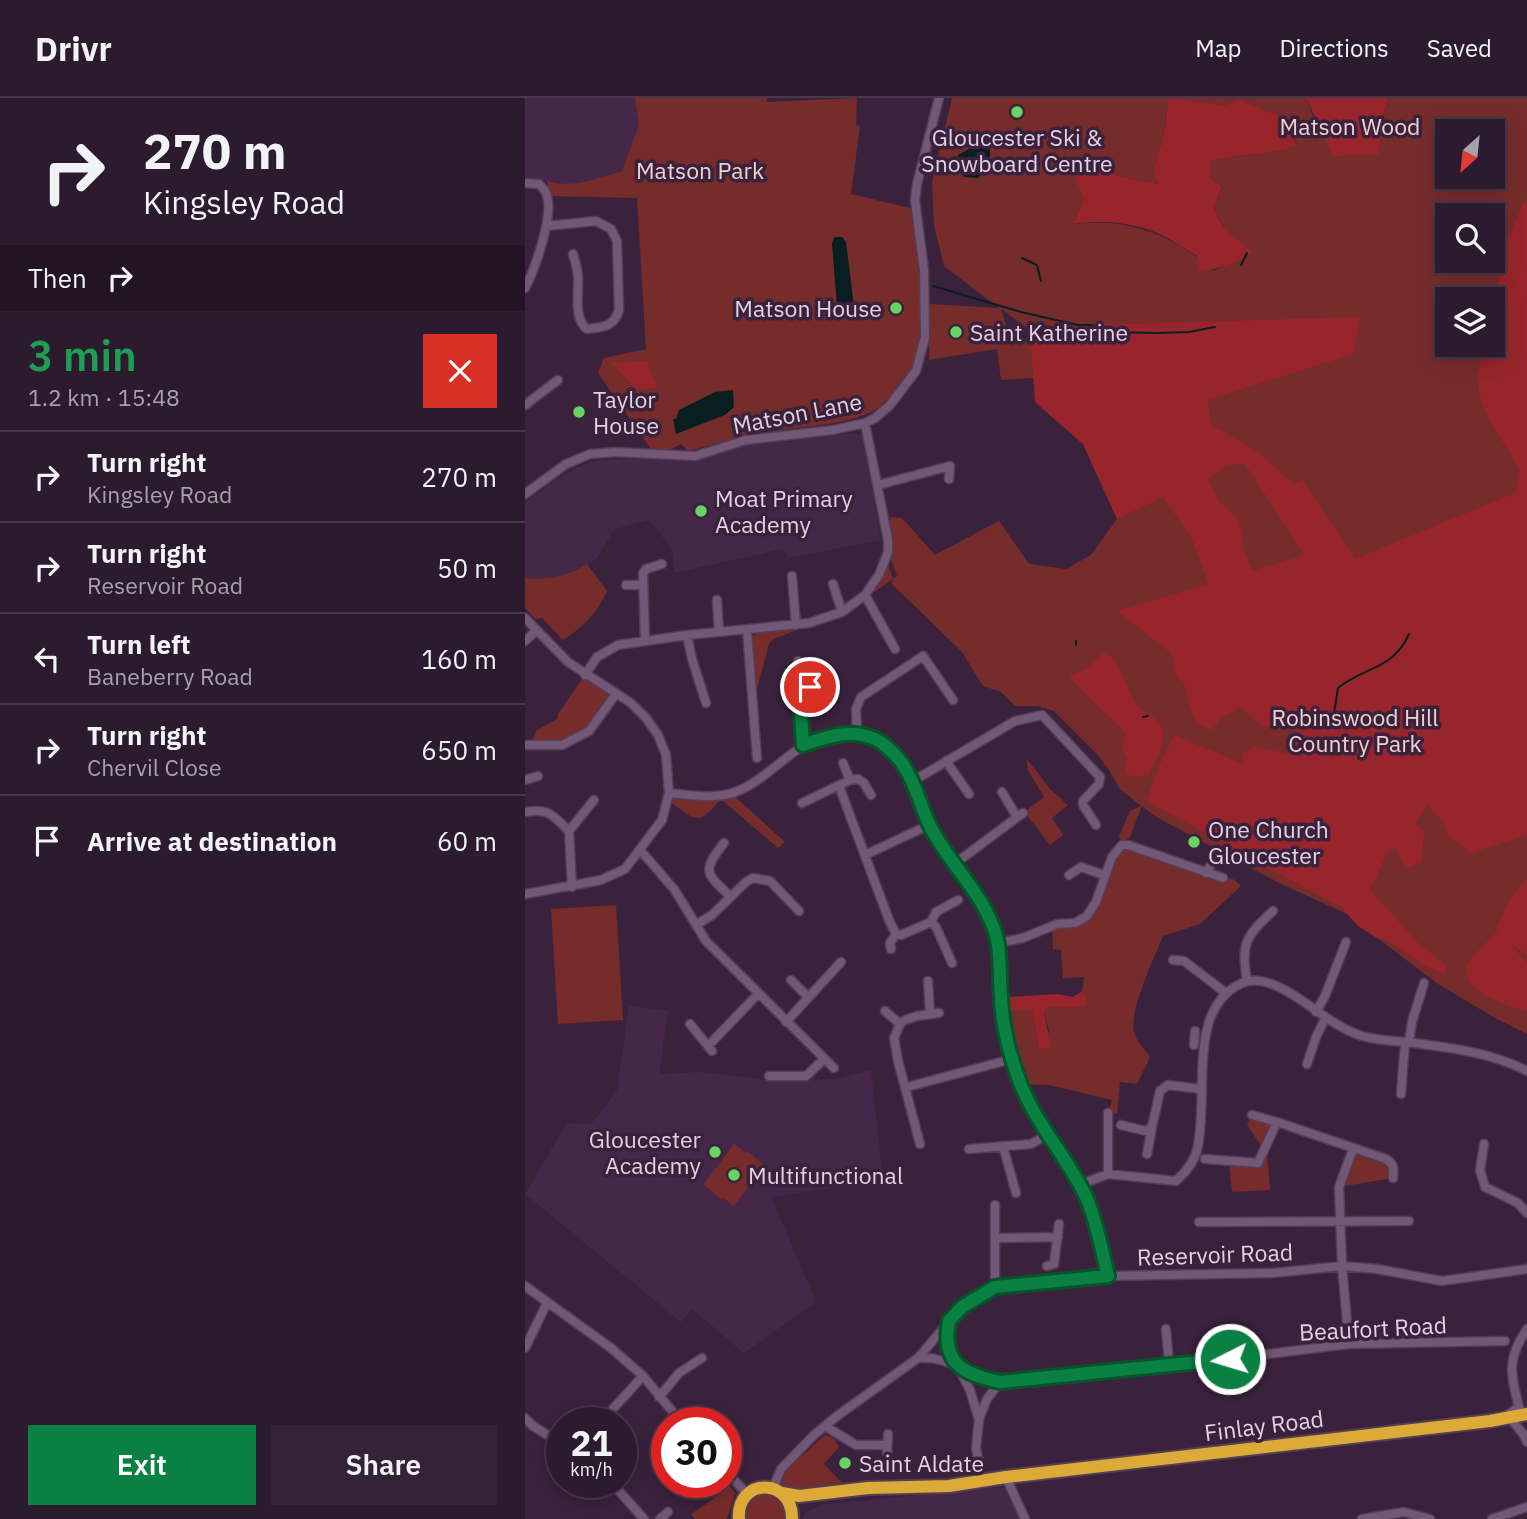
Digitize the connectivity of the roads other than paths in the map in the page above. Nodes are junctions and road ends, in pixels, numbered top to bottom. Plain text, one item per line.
1 (939, 98) edge
2 (525, 183) edge
3 (546, 226) junction
4 (573, 254) dead end
5 (525, 288) edge
6 (558, 380) dead end
7 (525, 405) edge
8 (865, 423) junction
9 (949, 479) dead end
10 (878, 485) junction
11 (525, 494) edge
12 (661, 564) dead end
13 (792, 576) dead end
14 (832, 584) dead end
15 (626, 585) dead end
16 (642, 586) junction
17 (865, 595) junction
18 (717, 600) dead end
19 (842, 612) junction
20 (525, 618) edge
21 (796, 625) junction
22 (747, 630) junction
23 (536, 631) junction
24 (719, 632) junction
25 (687, 635) junction
26 (645, 640) junction
27 (525, 641) edge
28 (895, 649) dead end
29 (798, 661) dead end
30 (585, 675) junction
31 (616, 694) junction
32 (953, 700) dead end
33 (706, 703) dead end
34 (857, 734) junction
35 (525, 745) edge
36 (803, 745) junction
37 (757, 758) dead end
38 (946, 761) junction
39 (843, 763) dead end
40 (538, 776) dead end
41 (525, 780) edge
42 (850, 780) junction
43 (913, 781) junction
44 (839, 786) junction
45 (1002, 792) dead end
46 (669, 793) junction
47 (969, 794) dead end
48 (871, 795) dead end
49 (594, 800) dead end
50 (802, 803) dead end
51 (525, 812) edge
52 (929, 825) junction
53 (1096, 825) dead end
54 (569, 831) junction
55 (724, 843) dead end
56 (641, 851) junction
57 (865, 855) junction
58 (1215, 858) dead end
59 (953, 864) junction
60 (1206, 873) junction
61 (1069, 875) dead end
62 (1104, 875) junction
63 (1223, 878) dead end
64 (572, 887) junction
65 (525, 894) edge
66 (731, 897) junction
67 (958, 900) dead end
68 (799, 911) dead end
69 (1273, 911) dead end
70 (931, 922) junction
71 (696, 925) junction
72 (896, 934) junction
73 (1346, 942) dead end
74 (998, 943) junction
75 (891, 949) dead end
76 (1173, 960) dead end
77 (841, 962) dead end
78 (952, 962) dead end
79 (791, 980) dead end
80 (928, 981) dead end
81 (1247, 981) junction
82 (1419, 987) dead end
83 (1226, 993) junction
84 (758, 994) junction
85 (808, 998) junction
86 (885, 1010) dead end
87 (1316, 1012) junction
88 (1325, 1018) junction
89 (786, 1021) junction
90 (690, 1024) dead end
91 (900, 1024) junction
92 (1195, 1038) dead end
93 (1206, 1038) junction
94 (1407, 1042) junction
95 (824, 1059) junction
96 (1011, 1059) junction
97 (1307, 1063) dead end
98 (834, 1068) dead end
99 (1527, 1071) edge
100 (769, 1076) dead end
101 (907, 1087) junction
102 (1201, 1089) junction
103 (1401, 1094) dead end
104 (1108, 1113) dead end
105 (1252, 1115) dead end
106 (1277, 1122) junction
107 (1121, 1125) dead end
108 (1152, 1127) junction
109 (1047, 1135) junction
110 (921, 1143) dead end
111 (1484, 1144) dead end
112 (1003, 1146) junction
113 (969, 1149) dead end
114 (1353, 1149) junction
115 (1147, 1154) dead end
116 (1205, 1159) dead end
117 (1108, 1174) junction
118 (1393, 1178) dead end
119 (1079, 1185) junction
120 (1016, 1193) dead end
121 (995, 1205) dead end
122 (1527, 1213) edge
123 (1341, 1220) junction
124 (1409, 1221) dead end
125 (1199, 1222) dead end
126 (1059, 1224) dead end
127 (1058, 1237) junction
128 (996, 1238) junction
129 (1047, 1266) dead end
130 (1342, 1266) junction
131 (1527, 1269) edge
132 (1108, 1276) junction
133 (525, 1286) edge
134 (995, 1287) junction
135 (547, 1303) junction
136 (949, 1321) junction
137 (1166, 1329) dead end
138 (1527, 1329) edge
139 (1505, 1342) dead end
140 (1349, 1344) junction
141 (525, 1348) edge
142 (1243, 1357) dead end
143 (702, 1358) dead end
144 (918, 1358) junction
145 (1230, 1359) dead end
146 (1169, 1363) junction
147 (957, 1366) junction
148 (643, 1376) junction
149 (1000, 1382) junction
150 (659, 1396) junction
151 (615, 1407) edge
152 (669, 1407) edge
153 (1527, 1414) edge
154 (525, 1418) edge
155 (979, 1420) junction
156 (825, 1426) junction
157 (1518, 1427) edge
158 (546, 1434) edge
159 (888, 1434) dead end
160 (982, 1477) junction
161 (1006, 1477) junction
162 (940, 1486) junction
163 (742, 1489) edge
164 (778, 1491) junction
165 (832, 1492) junction
166 (747, 1494) junction
167 (625, 1498) edge
168 (1527, 1507) edge
169 (669, 1512) dead end
170 (792, 1516) edge
171 (739, 1518) edge
172 (644, 1519) edge
173 (660, 1519) edge
174 (1025, 1519) edge
175 (1362, 1519) edge
176 (1430, 1519) edge
177 (1492, 1519) edge

1 - 8 street, Matson Lane
2 - 3 street
3 - 4 street
3 - 5 street
6 - 7 street
8 - 10 street
8 - 11 street, Matson Lane
9 - 10 street
10 - 17 street
12 - 16 street
13 - 21 street
14 - 19 street
15 - 16 street
16 - 26 street
17 - 19 street
17 - 28 street
18 - 24 street
19 - 21 street
20 - 23 street
21 - 22 street
22 - 24 street
22 - 37 street
23 - 27 street
23 - 30 street
24 - 25 street
25 - 26 street
25 - 33 street
26 - 30 street
29 - 36 street
30 - 31 street
31 - 35 street
31 - 46 street
32 - 34 street
34 - 36 street
34 - 43 street
36 - 46 street
38 - 43 street
38 - 47 street
38 - 53 street
39 - 42 street
40 - 41 street
42 - 44 street
42 - 48 street
43 - 52 street
44 - 50 street
44 - 57 street
45 - 59 street
46 - 56 street
49 - 54 street
51 - 54 street
52 - 57 street
52 - 59 street
54 - 64 street
55 - 66 street
56 - 64 street
56 - 71 street
57 - 72 street
58 - 60 street
59 - 74 street
60 - 62 street
60 - 63 street
61 - 62 street
62 - 74 street
64 - 65 street
66 - 68 street
66 - 71 street
67 - 70 street
69 - 81 street
70 - 72 street
70 - 78 street
71 - 84 street
72 - 75 street
73 - 87 street
74 - 96 street
76 - 83 street
77 - 85 street
79 - 85 street
80 - 91 street
81 - 83 street
81 - 87 street
82 - 94 street
83 - 93 street
84 - 89 street
84 - 90 street
85 - 89 street
86 - 91 street
87 - 88 street
88 - 94 street
88 - 97 street
89 - 95 street
91 - 101 street
92 - 93 street
93 - 102 street
94 - 99 street
94 - 103 street
95 - 98 street
95 - 100 street
96 - 101 street
96 - 109 street
101 - 110 street
102 - 108 street
102 - 117 street
104 - 117 street
105 - 106 street
106 - 114 street
106 - 116 street
107 - 108 street
108 - 115 street
109 - 112 street
109 - 119 street
111 - 122 street
112 - 113 street
112 - 120 street
114 - 118 street
114 - 123 street
117 - 119 street
119 - 132 street
121 - 128 street
123 - 124 street
123 - 125 street
123 - 130 street
126 - 127 street
127 - 128 street
127 - 129 street
128 - 134 street
130 - 131 street, Reservoir Road
130 - 132 street, Reservoir Road
130 - 140 street
132 - 134 street, Reservoir Road
133 - 135 street
134 - 136 street, Reservoir Road
135 - 141 street
135 - 148 street
136 - 144 street, Reservoir Road
136 - 147 street
137 - 146 street
138 - 157 street
139 - 140 street, Beaufort Road
140 - 142 street, Beaufort Road
143 - 150 street
144 - 147 street
144 - 156 street, Reservoir Road
145 - 146 street
146 - 149 street
147 - 149 street
147 - 155 street
148 - 150 street
148 - 151 street
149 - 155 street
150 - 152 street
153 - 157 highway, Finlay Road
154 - 158 street
155 - 160 street
156 - 159 street
156 - 164 street, Reservoir Road
157 - 161 highway, Finlay Road
160 - 161 highway
160 - 162 highway
161 - 162 highway
161 - 174 street
162 - 165 highway
163 - 166 street
164 - 165 highway
164 - 166 highway
164 - 170 highway
165 - 170 highway
166 - 171 highway
167 - 172 street
168 - 177 street
169 - 173 street
175 - 176 street

